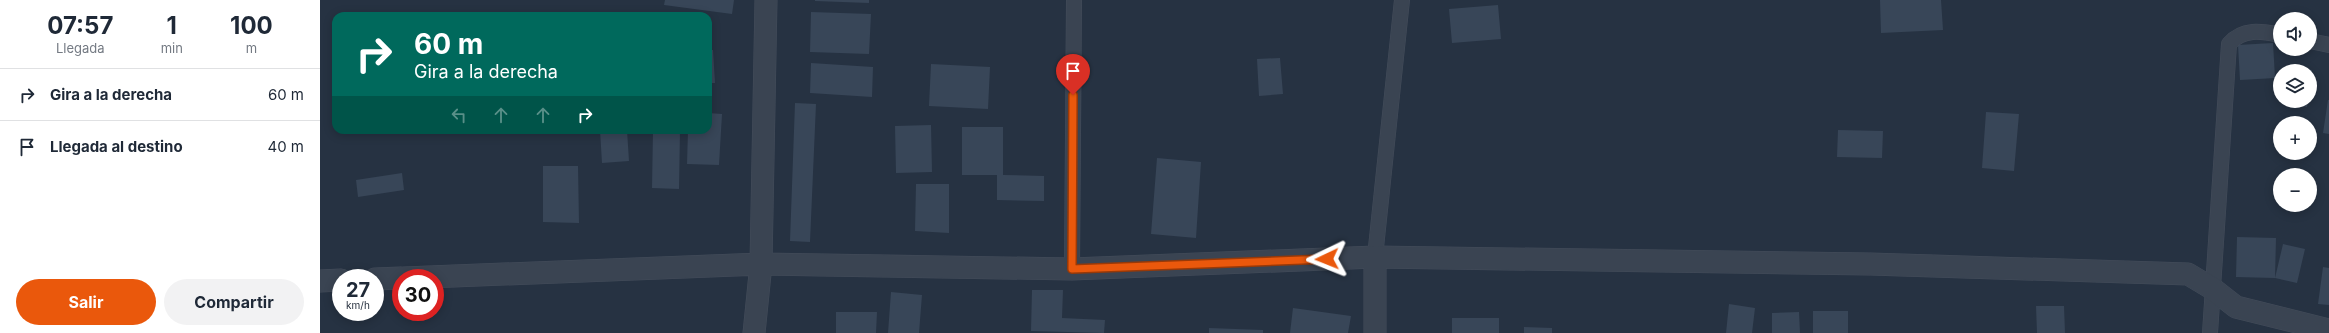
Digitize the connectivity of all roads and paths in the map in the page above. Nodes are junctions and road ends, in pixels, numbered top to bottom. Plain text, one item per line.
1 (766, 0) edge
2 (1074, 0) edge
3 (1402, 0) edge
4 (2273, 34) edge
5 (2317, 42) edge
6 (2329, 45) edge
7 (1375, 257) junction
8 (762, 264) junction
9 (1072, 269) junction
10 (444, 276) edge
11 (332, 280) edge
12 (320, 281) edge
13 (2213, 289) junction
14 (2329, 330) edge
15 (754, 333) edge
16 (1375, 333) edge
17 (2210, 333) edge

1 - 8 street
2 - 9 lane
3 - 7 lane
4 - 13 lane
5 - 6 lane
7 - 9 street
7 - 13 street
7 - 16 street
8 - 9 street
8 - 10 street
8 - 15 street
11 - 12 street
13 - 14 street
13 - 17 lane

